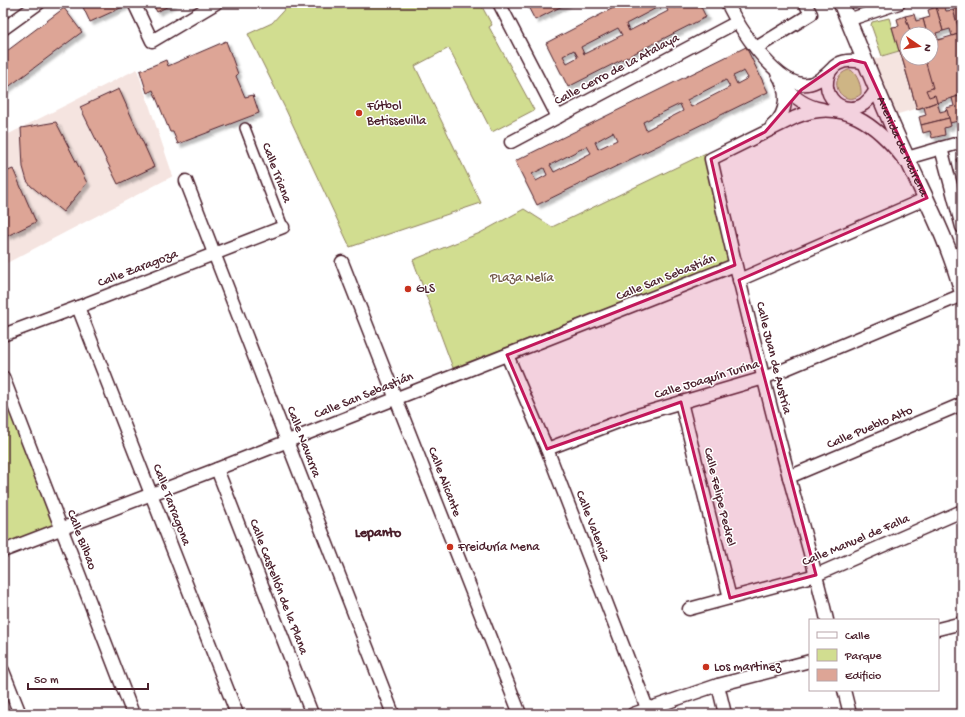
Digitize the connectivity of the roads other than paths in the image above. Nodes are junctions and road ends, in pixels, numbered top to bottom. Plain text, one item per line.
1 (39, 3) edge
2 (134, 3) edge
3 (216, 3) edge
4 (499, 3) edge
5 (726, 3) edge
6 (806, 3) edge
7 (841, 3) edge
8 (899, 3) edge
9 (848, 20) junction
10 (737, 22) junction
11 (3, 29) edge
12 (756, 48) junction
13 (770, 63) junction
14 (865, 63) junction
15 (831, 70) junction
16 (814, 82) junction
17 (784, 85) junction
18 (876, 90) junction
19 (794, 97) junction
20 (853, 108) junction
21 (827, 110) junction
22 (781, 115) junction
23 (558, 117) junction
24 (245, 128) dead end
25 (765, 132) junction
26 (511, 142) dead end
27 (962, 142) edge
28 (941, 148) junction
29 (907, 158) junction
30 (916, 177) junction
31 (186, 181) dead end
32 (927, 198) junction
33 (283, 227) joint
34 (962, 227) edge
35 (215, 254) junction
36 (342, 262) dead end
37 (735, 265) junction
38 (739, 280) junction
39 (962, 291) edge
40 (962, 295) edge
41 (78, 307) junction
42 (3, 335) edge
43 (507, 355) junction
44 (3, 377) edge
45 (764, 378) junction
46 (397, 398) junction
47 (681, 402) junction
48 (962, 404) edge
49 (288, 442) junction
50 (547, 449) junction
51 (217, 469) junction
52 (789, 477) junction
53 (152, 493) junction
54 (962, 511) edge
55 (61, 528) junction
56 (3, 551) edge
57 (816, 575) junction
58 (730, 598) junction
59 (689, 609) dead end
60 (827, 619) edge
61 (962, 623) edge
62 (939, 629) edge
63 (809, 661) edge
64 (3, 671) edge
65 (718, 685) junction
66 (844, 691) edge
67 (647, 708) junction
68 (16, 713) edge
69 (133, 714) edge
70 (237, 714) edge
71 (312, 714) edge
72 (393, 714) edge
73 (520, 714) edge
74 (633, 714) edge
75 (725, 714) edge
76 (850, 714) edge

1 - 11 street
2 - 3 street
4 - 23 street
5 - 10 street
6 - 12 street
7 - 9 street, Avenida de Mairena
8 - 9 street
9 - 14 street, Avenida de Mairena
10 - 12 street
10 - 23 street, Calle Cerro de La Atalaya
12 - 13 street
13 - 16 street
13 - 17 street
14 - 15 street
14 - 18 street, Avenida de Mairena
15 - 16 street
15 - 20 street
16 - 19 street
17 - 19 street
17 - 22 street
18 - 20 street
18 - 29 street, Avenida de Mairena
19 - 21 street
19 - 22 street
20 - 21 street, Calle Juan de Austria
21 - 25 street, Calle Juan de Austria
21 - 30 street
22 - 25 street
23 - 26 street, Calle Cerro de La Atalaya
24 - 33 street, Calle Triana
25 - 37 street, Calle Juan de Austria
27 - 28 street
28 - 29 street
28 - 34 street
29 - 30 street, Avenida de Mairena
30 - 32 street, Avenida de Mairena
31 - 35 street, Calle Navarra
32 - 38 street
32 - 39 street, Avenida de Mairena
33 - 35 street, Calle Zaragoza
35 - 41 street, Calle Zaragoza
35 - 49 street, Calle Navarra
36 - 46 street, Calle Alicante
37 - 38 street, Calle Juan de Austria
37 - 43 street, Calle San Sebastián
38 - 45 street, Calle Juan de Austria
40 - 45 street, Calle Joaquín Turina
41 - 42 street, Calle Zaragoza
41 - 53 street, Calle Tarragona
43 - 46 street, Calle San Sebastián
43 - 50 street, Calle Valencia
44 - 55 street, Calle Bilbao
45 - 47 street, Calle Joaquín Turina
45 - 52 street, Calle Juan de Austria
46 - 49 street, Calle San Sebastián
46 - 73 street, Calle Alicante
47 - 50 street, Calle Joaquín Turina
47 - 58 street, Calle Felipe Pedrel
48 - 52 street, Calle Pueblo Alto
49 - 51 street, Calle San Sebastián
49 - 72 street, Calle Navarra
50 - 67 street, Calle Valencia
51 - 53 street, Calle San Sebastián
51 - 71 street, Calle Castellón de la Plana
52 - 57 street, Calle Juan de Austria
53 - 55 street, Calle San Sebastián
53 - 70 street, Calle Tarragona
54 - 57 street, Calle Manuel de Falla
55 - 56 street, Calle San Sebastián
55 - 69 street, Calle Bilbao
57 - 58 street, Calle Manuel de Falla
57 - 60 street, Calle Juan de Austria
58 - 59 street, Calle Manuel de Falla
61 - 62 street
63 - 65 street
64 - 68 street
65 - 67 street
65 - 75 street
66 - 76 street
67 - 74 street

